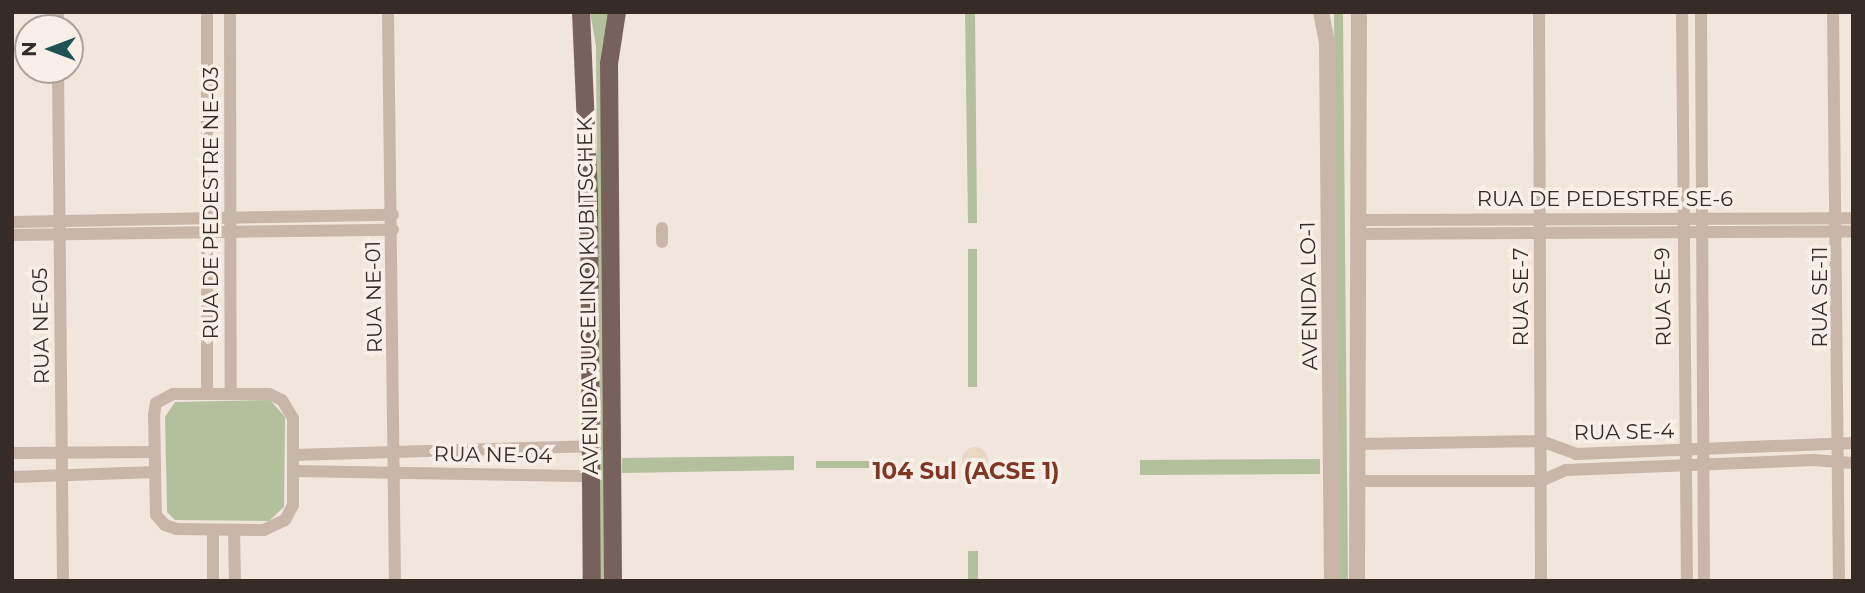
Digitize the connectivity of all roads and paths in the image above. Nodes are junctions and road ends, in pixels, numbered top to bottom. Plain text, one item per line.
1 (207, 12) edge
2 (230, 12) edge
3 (388, 12) edge
4 (581, 12) edge
5 (617, 12) edge
6 (1321, 12) edge
7 (1359, 12) edge
8 (1539, 12) edge
9 (1682, 12) edge
10 (1701, 12) edge
11 (1833, 12) edge
12 (58, 84) edge
13 (393, 215) junction
14 (1540, 217) junction
15 (208, 218) junction
16 (232, 218) junction
17 (1682, 218) junction
18 (1703, 218) junction
19 (1853, 218) edge
20 (12, 222) edge
21 (1838, 225) junction
22 (59, 227) junction
23 (1356, 227) junction
24 (662, 228) dead end
25 (393, 230) junction
26 (1853, 231) edge
27 (232, 232) junction
28 (1540, 232) junction
29 (1682, 232) junction
30 (1703, 232) junction
31 (208, 233) junction
32 (12, 235) edge
33 (662, 243) dead end
34 (208, 394) junction
35 (231, 394) junction
36 (1541, 441) junction
37 (1846, 443) edge
38 (1357, 444) junction
39 (591, 446) junction
40 (1702, 448) junction
41 (1684, 450) junction
42 (154, 452) junction
43 (395, 452) junction
44 (12, 453) edge
45 (62, 453) junction
46 (293, 455) junction
47 (1847, 463) edge
48 (1685, 464) junction
49 (1703, 464) junction
50 (293, 471) junction
51 (155, 472) junction
52 (394, 472) junction
53 (62, 475) junction
54 (591, 476) junction
55 (12, 478) edge
56 (1357, 481) junction
57 (1541, 481) junction
58 (213, 530) junction
59 (234, 530) junction
60 (63, 581) edge
61 (213, 581) edge
62 (235, 581) edge
63 (395, 581) edge
64 (592, 581) edge
65 (613, 581) edge
66 (1332, 581) edge
67 (1357, 581) edge
68 (1541, 581) edge
69 (1687, 581) edge
70 (1704, 581) edge
71 (1839, 581) edge

1 - 15 street, RUA DE PEDESTRE NE-03
2 - 16 street, RUA DE PEDESTRE NE-03
3 - 13 street, RUA NE-01
4 - 39 main road
5 - 65 main road, AVENIDA JUCELINO KUBITSCHEK
6 - 66 street, AVENIDA LO-1
7 - 23 street
8 - 14 street, RUA SE-7
9 - 17 street, RUA SE-9
10 - 18 street, RUA SE-9
11 - 21 street, RUA SE-11
12 - 22 street, RUA NE-05
13 - 16 street
13 - 25 street, RUA NE-01
14 - 17 street, RUA DE PEDESTRE SE-6
14 - 23 street, RUA DE PEDESTRE SE-6
14 - 28 street, RUA SE-7
15 - 16 street
15 - 22 street
15 - 31 street, RUA DE PEDESTRE NE-03
16 - 27 street, RUA DE PEDESTRE NE-03
17 - 18 street, RUA DE PEDESTRE SE-6
17 - 29 street, RUA SE-9
18 - 21 street, RUA DE PEDESTRE SE-6
18 - 30 street, RUA SE-9
19 - 21 street, RUA DE PEDESTRE SE-6
20 - 22 street
21 - 26 street, RUA DE PEDESTRE SE-6
21 - 30 street, RUA DE PEDESTRE SE-6
21 - 37 street, RUA SE-11
22 - 31 street
22 - 32 street
22 - 45 street, RUA NE-05
23 - 28 street, RUA DE PEDESTRE SE-6
23 - 38 street
24 - 33 street
25 - 27 street
25 - 43 street, RUA NE-01
27 - 31 street
27 - 35 street, RUA DE PEDESTRE NE-03
28 - 29 street, RUA DE PEDESTRE SE-6
28 - 36 street, RUA SE-7
29 - 30 street, RUA DE PEDESTRE SE-6
29 - 41 street, RUA SE-9
30 - 40 street, RUA SE-9
31 - 34 street, RUA DE PEDESTRE NE-03
34 - 35 street
34 - 42 street
35 - 46 street
36 - 38 street, RUA SE-4
36 - 41 street, RUA SE-4
36 - 57 street, RUA SE-7
37 - 40 street, RUA SE-4
37 - 47 street, RUA SE-11
38 - 56 street
39 - 43 street, RUA NE-04
39 - 54 main road
40 - 41 street, RUA SE-4
40 - 49 street, RUA SE-9
41 - 48 street, RUA SE-9
42 - 45 street
42 - 51 street
43 - 46 street, RUA NE-04
43 - 52 street, RUA NE-01
44 - 45 street
45 - 53 street, RUA NE-05
46 - 50 street
47 - 49 street, RUA SE-4
47 - 71 street, RUA SE-11
48 - 49 street, RUA SE-4
48 - 57 street, RUA SE-4
48 - 69 street, RUA SE-9
49 - 70 street, RUA SE-9
50 - 52 street, RUA NE-04
50 - 59 street
51 - 53 street
51 - 58 street
52 - 54 street, RUA NE-04
52 - 63 street, RUA NE-01
53 - 55 street
53 - 60 street, RUA NE-05
54 - 64 main road
56 - 57 street, RUA SE-4
56 - 67 street
57 - 68 street, RUA SE-7
58 - 59 street
58 - 61 street
59 - 62 street

